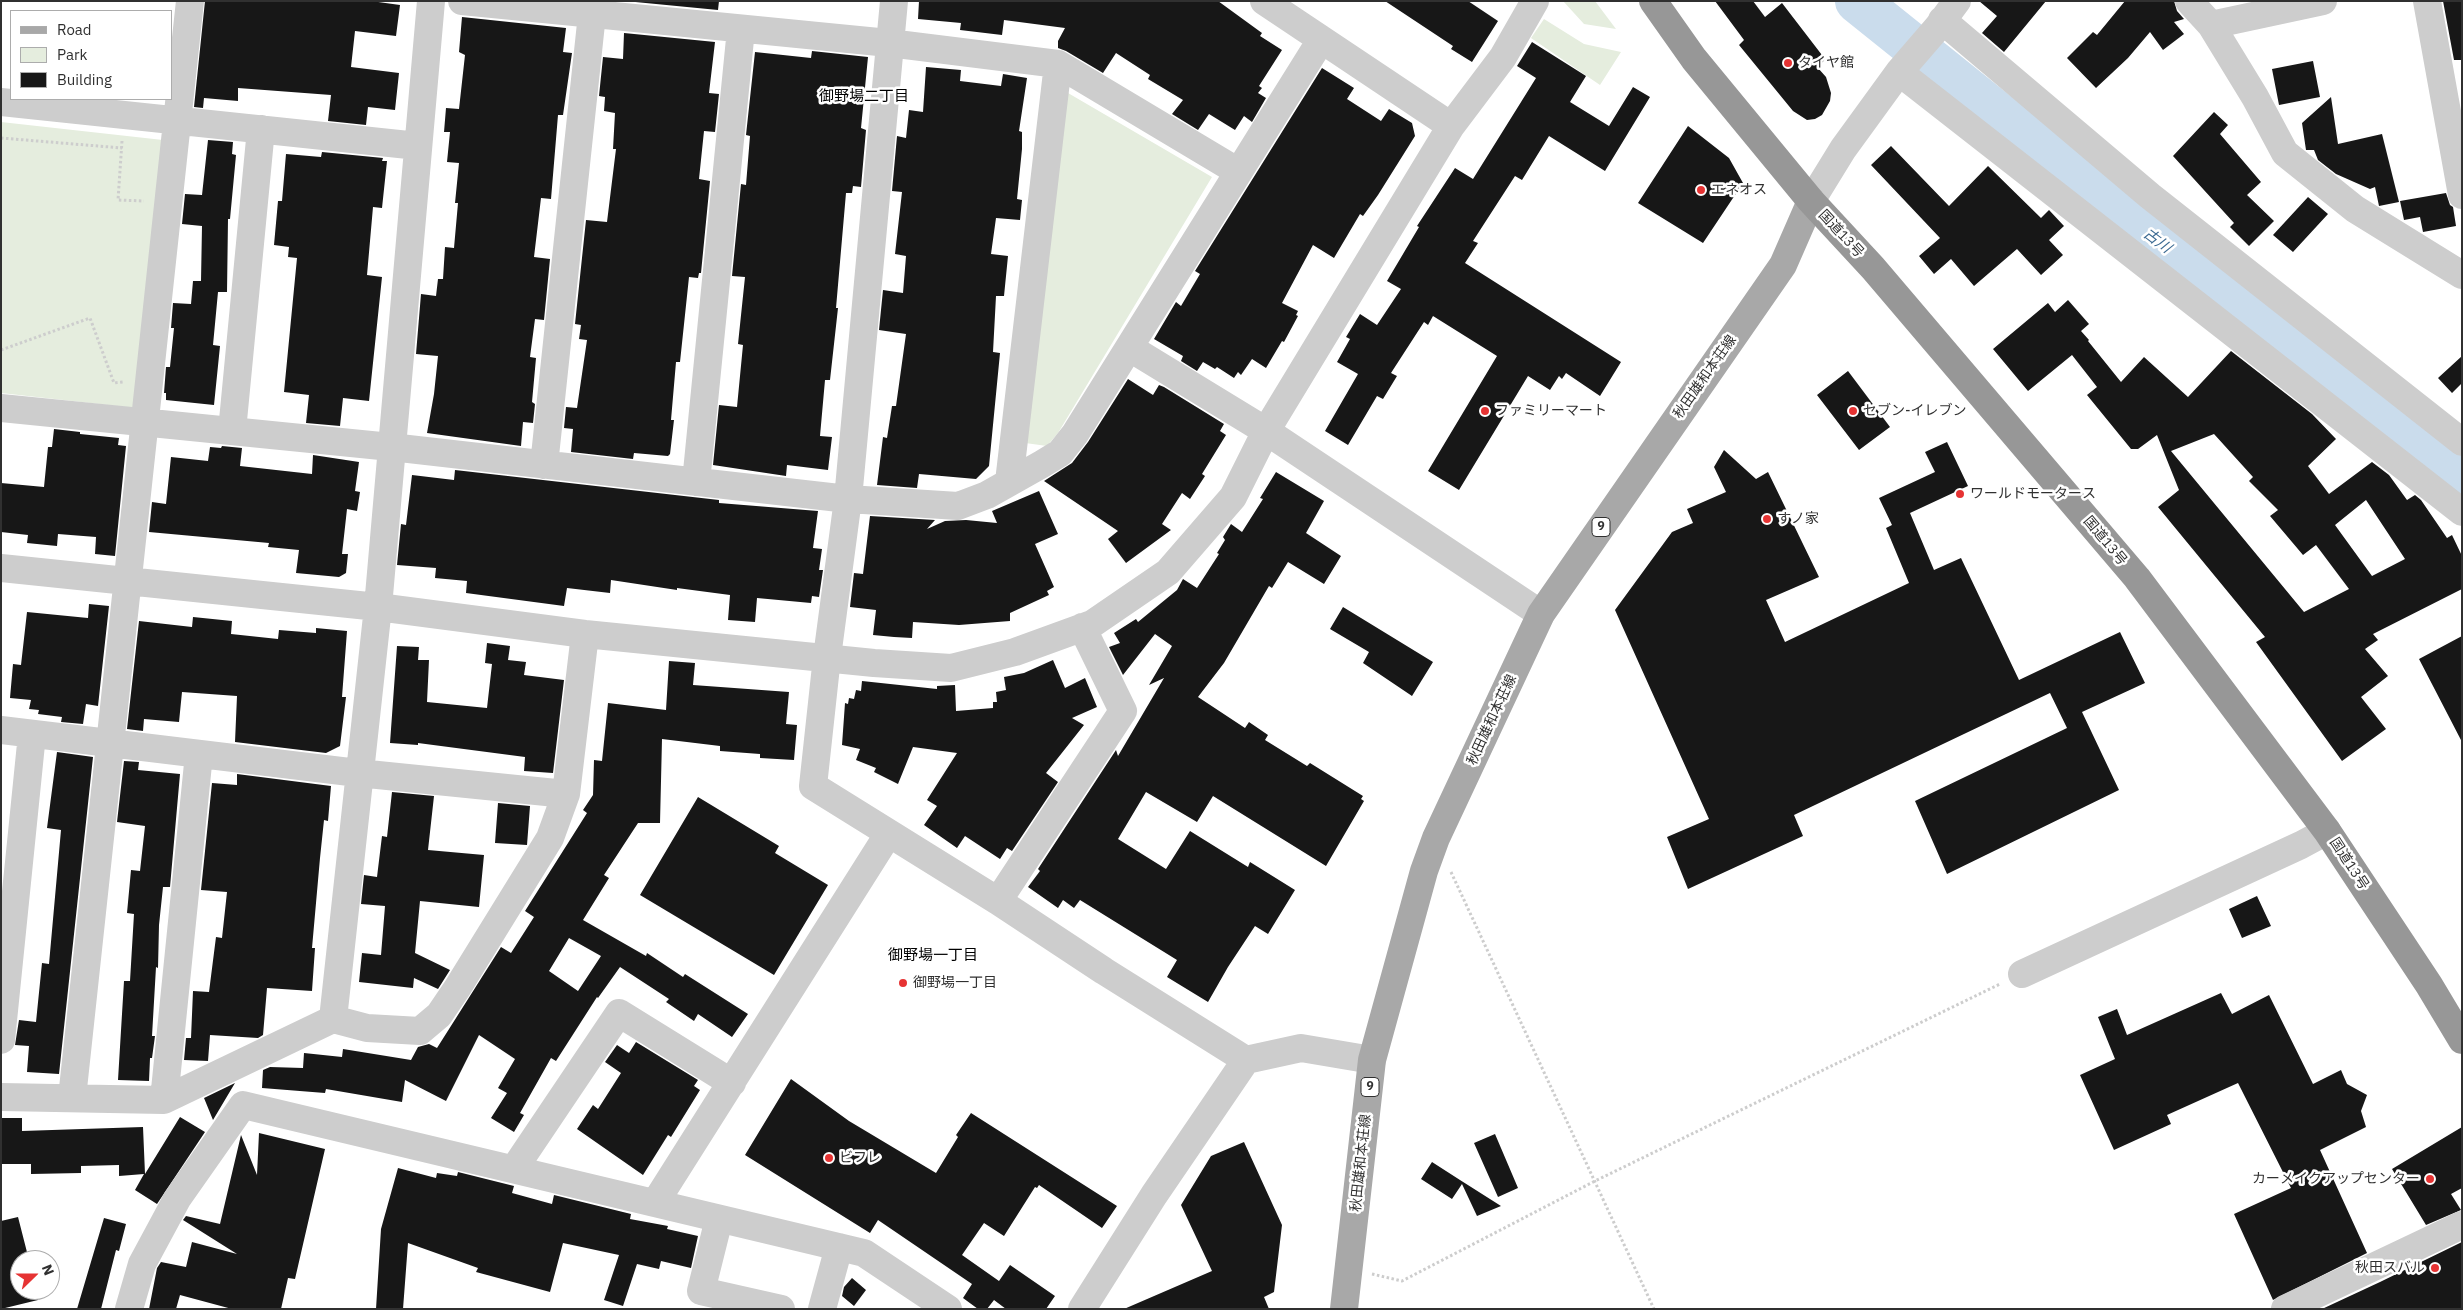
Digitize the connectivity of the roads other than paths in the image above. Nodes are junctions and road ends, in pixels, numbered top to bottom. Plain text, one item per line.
1 (190, 1) edge
2 (431, 1) edge
3 (462, 1) edge
4 (894, 1) edge
5 (1264, 1) edge
6 (1535, 1) edge
7 (1653, 1) edge
8 (2189, 1) edge
9 (2323, 1) edge
10 (2427, 1) edge
11 (592, 14) junction
12 (1945, 17) edge
13 (2210, 25) junction
14 (741, 29) junction
15 (1321, 40) junction
16 (889, 43) junction
17 (1058, 64) junction
18 (1903, 68) junction
19 (1, 102) edge
20 (177, 120) junction
21 (1451, 126) junction
22 (261, 129) junction
23 (418, 146) junction
24 (1237, 171) junction
25 (2462, 195) edge
26 (1811, 201) junction
27 (2459, 268) edge
28 (1130, 348) junction
29 (1, 408) edge
30 (144, 422) junction
31 (232, 431) junction
32 (1266, 431) junction
33 (2462, 442) edge
34 (391, 448) junction
35 (544, 465) junction
36 (696, 482) junction
37 (1009, 482) junction
38 (848, 499) junction
39 (2462, 512) edge
40 (1, 568) edge
41 (128, 581) junction
42 (378, 607) junction
43 (1541, 614) junction
44 (1082, 628) junction
45 (585, 634) junction
46 (827, 657) junction
47 (1, 730) edge
48 (32, 734) junction
49 (111, 744) junction
50 (199, 754) junction
51 (358, 773) junction
52 (566, 794) junction
53 (2327, 831) junction
54 (889, 833) junction
55 (998, 901) junction
56 (2022, 974) road end
57 (332, 1019) junction
58 (1, 1040) edge
59 (2462, 1040) edge
60 (1246, 1060) junction
61 (1372, 1060) junction
62 (732, 1083) junction
63 (1, 1097) edge
64 (72, 1098) junction
65 (164, 1100) junction
66 (514, 1169) junction
67 (655, 1203) junction
68 (720, 1219) junction
69 (2462, 1225) edge
70 (839, 1247) junction
71 (129, 1309) edge
72 (780, 1309) edge
73 (822, 1309) edge
74 (948, 1309) edge
75 (1082, 1309) edge
76 (1344, 1309) edge
77 (2285, 1309) edge

1 - 20 street
2 - 23 street
3 - 11 street
4 - 16 street
5 - 15 street
6 - 21 street
7 - 26 highway, 国道13号
8 - 13 street
9 - 13 street
10 - 25 street
11 - 14 street
11 - 35 street
12 - 18 street
12 - 33 street
13 - 27 street
14 - 16 street
14 - 36 street
15 - 21 street
15 - 24 street
16 - 17 street
16 - 38 street
17 - 24 street
17 - 37 street
18 - 26 street
18 - 39 street
19 - 20 street
20 - 22 street
20 - 30 street
21 - 32 street
22 - 23 street
22 - 31 street
23 - 34 street
24 - 28 street
26 - 43 main road, 秋田雄和本荘線 / 9
26 - 53 highway, 国道13号
28 - 32 street
28 - 37 street
29 - 30 street
30 - 31 street
30 - 41 street
31 - 34 street
32 - 43 street
32 - 44 street
34 - 35 street
34 - 42 street
35 - 36 street
36 - 38 street
37 - 38 street
38 - 46 street
40 - 41 street
41 - 42 street
41 - 49 street
42 - 45 street
42 - 51 street
43 - 61 main road, 秋田雄和本荘線 / 9
44 - 46 street
44 - 55 street
45 - 46 street
45 - 52 street
46 - 54 street
47 - 48 street
48 - 49 street
48 - 58 street
49 - 50 street
49 - 64 street
50 - 51 street
50 - 65 street
51 - 52 street
51 - 57 street
52 - 57 street
53 - 56 street
53 - 59 highway, 国道13号
54 - 55 street
54 - 62 street
55 - 60 street
57 - 65 street
60 - 61 street
60 - 75 street
61 - 76 main road, 秋田雄和本荘線 / 9
62 - 66 street
62 - 67 street
63 - 64 street
64 - 65 street
66 - 67 street
66 - 71 street
67 - 68 street
68 - 70 street
68 - 72 street
69 - 77 street
70 - 73 street
70 - 74 street

